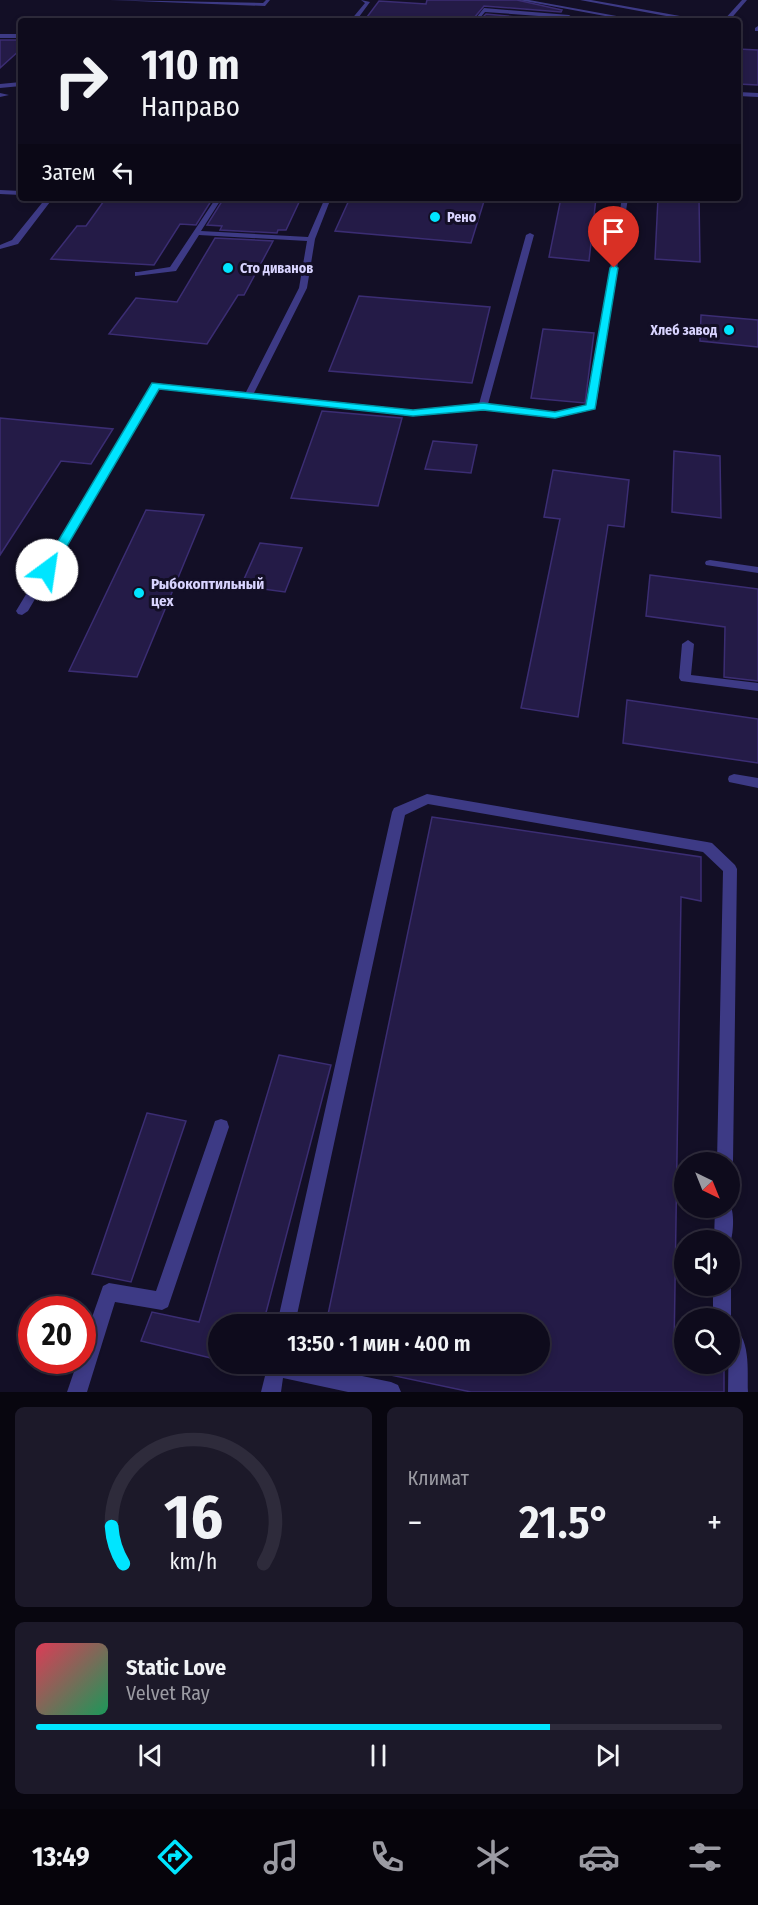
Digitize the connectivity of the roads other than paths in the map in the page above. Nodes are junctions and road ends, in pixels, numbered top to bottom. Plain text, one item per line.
1 (110, 0) edge
2 (268, 0) edge
3 (363, 0) edge
4 (521, 0) edge
5 (582, 0) edge
6 (746, 0) edge
7 (166, 1) edge
8 (478, 16) dead end
9 (677, 16) dead end
10 (355, 18) edge
11 (569, 18) edge
12 (624, 18) edge
13 (729, 18) edge
14 (0, 36) edge
15 (18, 36) edge
16 (18, 84) edge
17 (0, 86) edge
18 (741, 94) edge
19 (758, 95) edge
20 (0, 192) edge
21 (18, 193) edge
22 (48, 201) edge
23 (217, 201) edge
24 (327, 201) edge
25 (625, 201) edge
26 (197, 233) junction
27 (530, 235) dead end
28 (311, 239) junction
29 (0, 247) edge
30 (138, 274) dead end
31 (249, 394) junction
32 (483, 406) junction
33 (710, 563) dead end
34 (758, 570) edge
35 (22, 611) dead end
36 (688, 644) dead end
37 (758, 687) edge
38 (734, 779) dead end
39 (758, 783) edge
40 (221, 1127) dead end
41 (725, 1152) edge
42 (288, 1314) edge
43 (275, 1374) edge
44 (315, 1374) edge
45 (737, 1374) edge
46 (77, 1392) edge
47 (271, 1392) edge
48 (391, 1392) edge
49 (738, 1392) edge

1 - 7 lane
2 - 7 lane
3 - 10 lane
4 - 12 lane
5 - 9 lane
6 - 13 lane
8 - 11 lane
14 - 15 lane
16 - 17 lane
18 - 19 lane
20 - 21 lane
22 - 29 lane
23 - 26 lane
24 - 28 lane
25 - 32 lane
26 - 28 lane
26 - 30 lane
27 - 32 lane
28 - 31 lane
31 - 32 lane
31 - 35 lane
33 - 34 lane
36 - 37 lane
38 - 39 lane
40 - 46 lane
41 - 42 lane
43 - 47 lane
44 - 48 lane
45 - 49 lane

